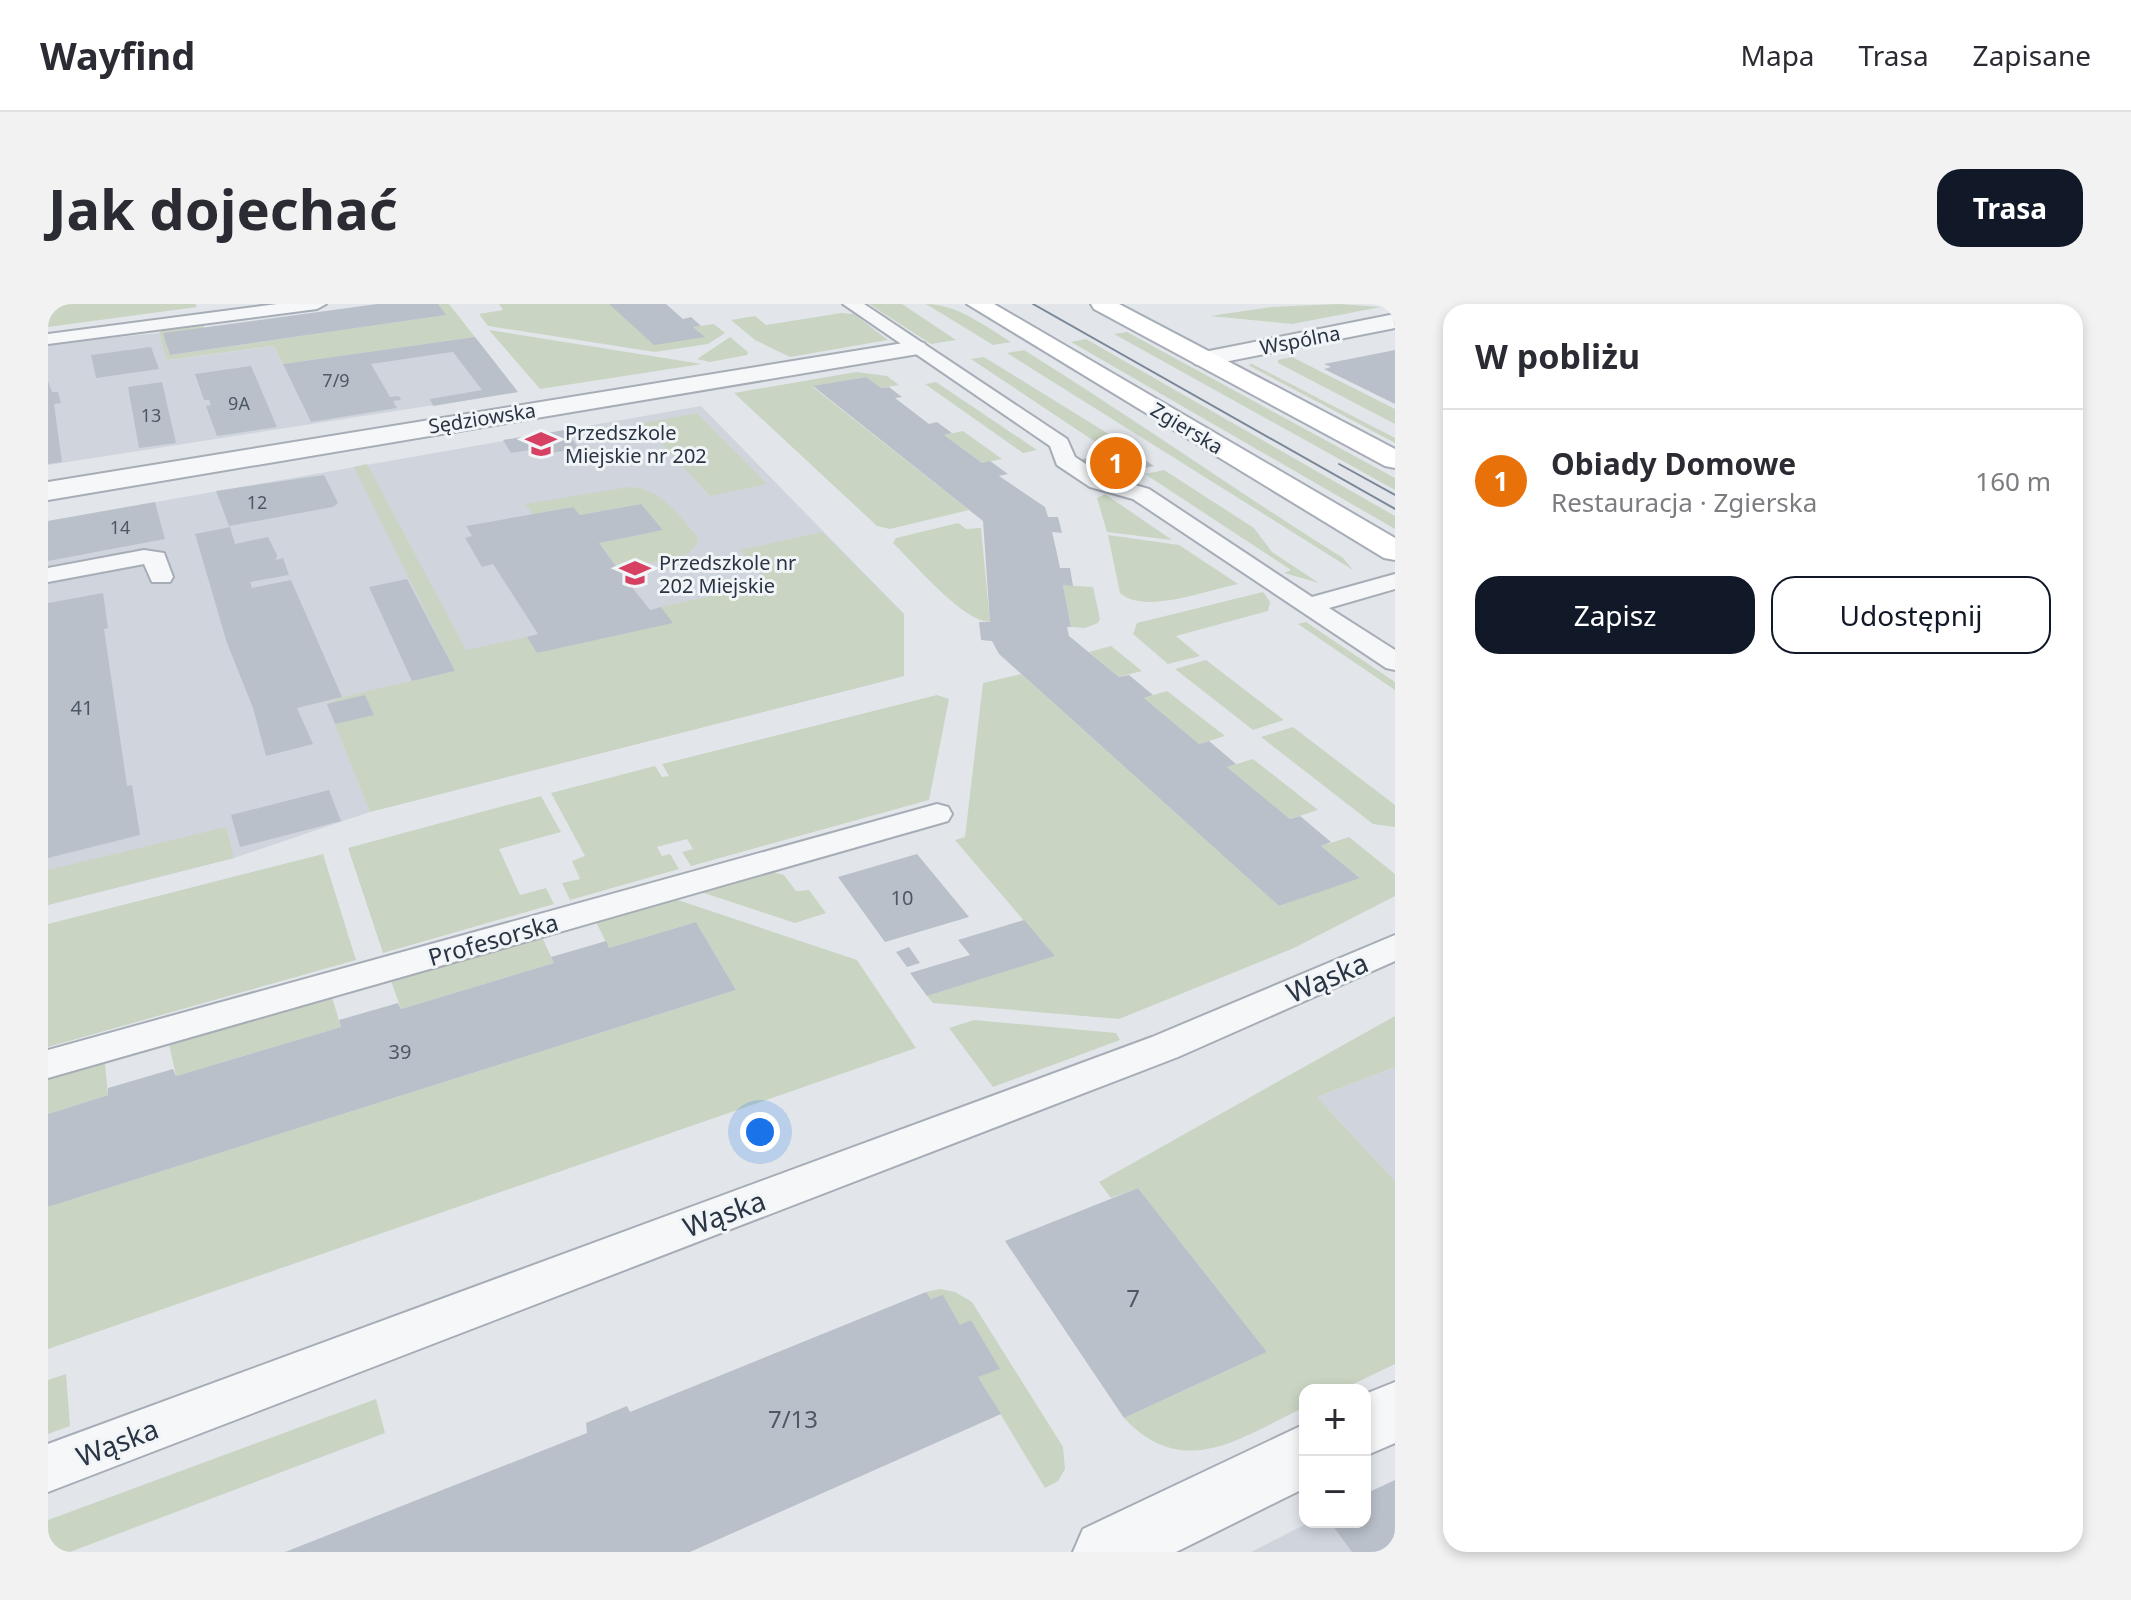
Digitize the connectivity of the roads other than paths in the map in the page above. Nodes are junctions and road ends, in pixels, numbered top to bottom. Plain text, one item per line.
1 (317, 304) edge
2 (852, 304) edge
3 (978, 304) edge
4 (1102, 304) edge
5 (1395, 321) edge
6 (48, 339) edge
7 (916, 348) junction
8 (1204, 359) junction
9 (1395, 460) edge
10 (48, 491) edge
11 (1395, 551) edge
12 (48, 575) edge
13 (161, 577) dead end
14 (1395, 581) edge
15 (1308, 606) junction
16 (1395, 662) edge
17 (937, 814) dead end
18 (1395, 947) edge
19 (48, 1064) edge
20 (1395, 1411) edge
21 (1371, 1423) edge
22 (1303, 1456) edge
23 (48, 1468) edge
24 (1106, 1552) edge

1 - 6 lane
2 - 7 lane
3 - 11 main road, Zgierska
4 - 8 main road
5 - 8 street, Wspólna
7 - 10 street, Sędziowska
7 - 15 lane
8 - 9 main road
12 - 13 lane
14 - 15 lane
15 - 16 lane
17 - 19 lane, Profesorska
18 - 23 lane, Wąska
20 - 21 street
22 - 24 street

